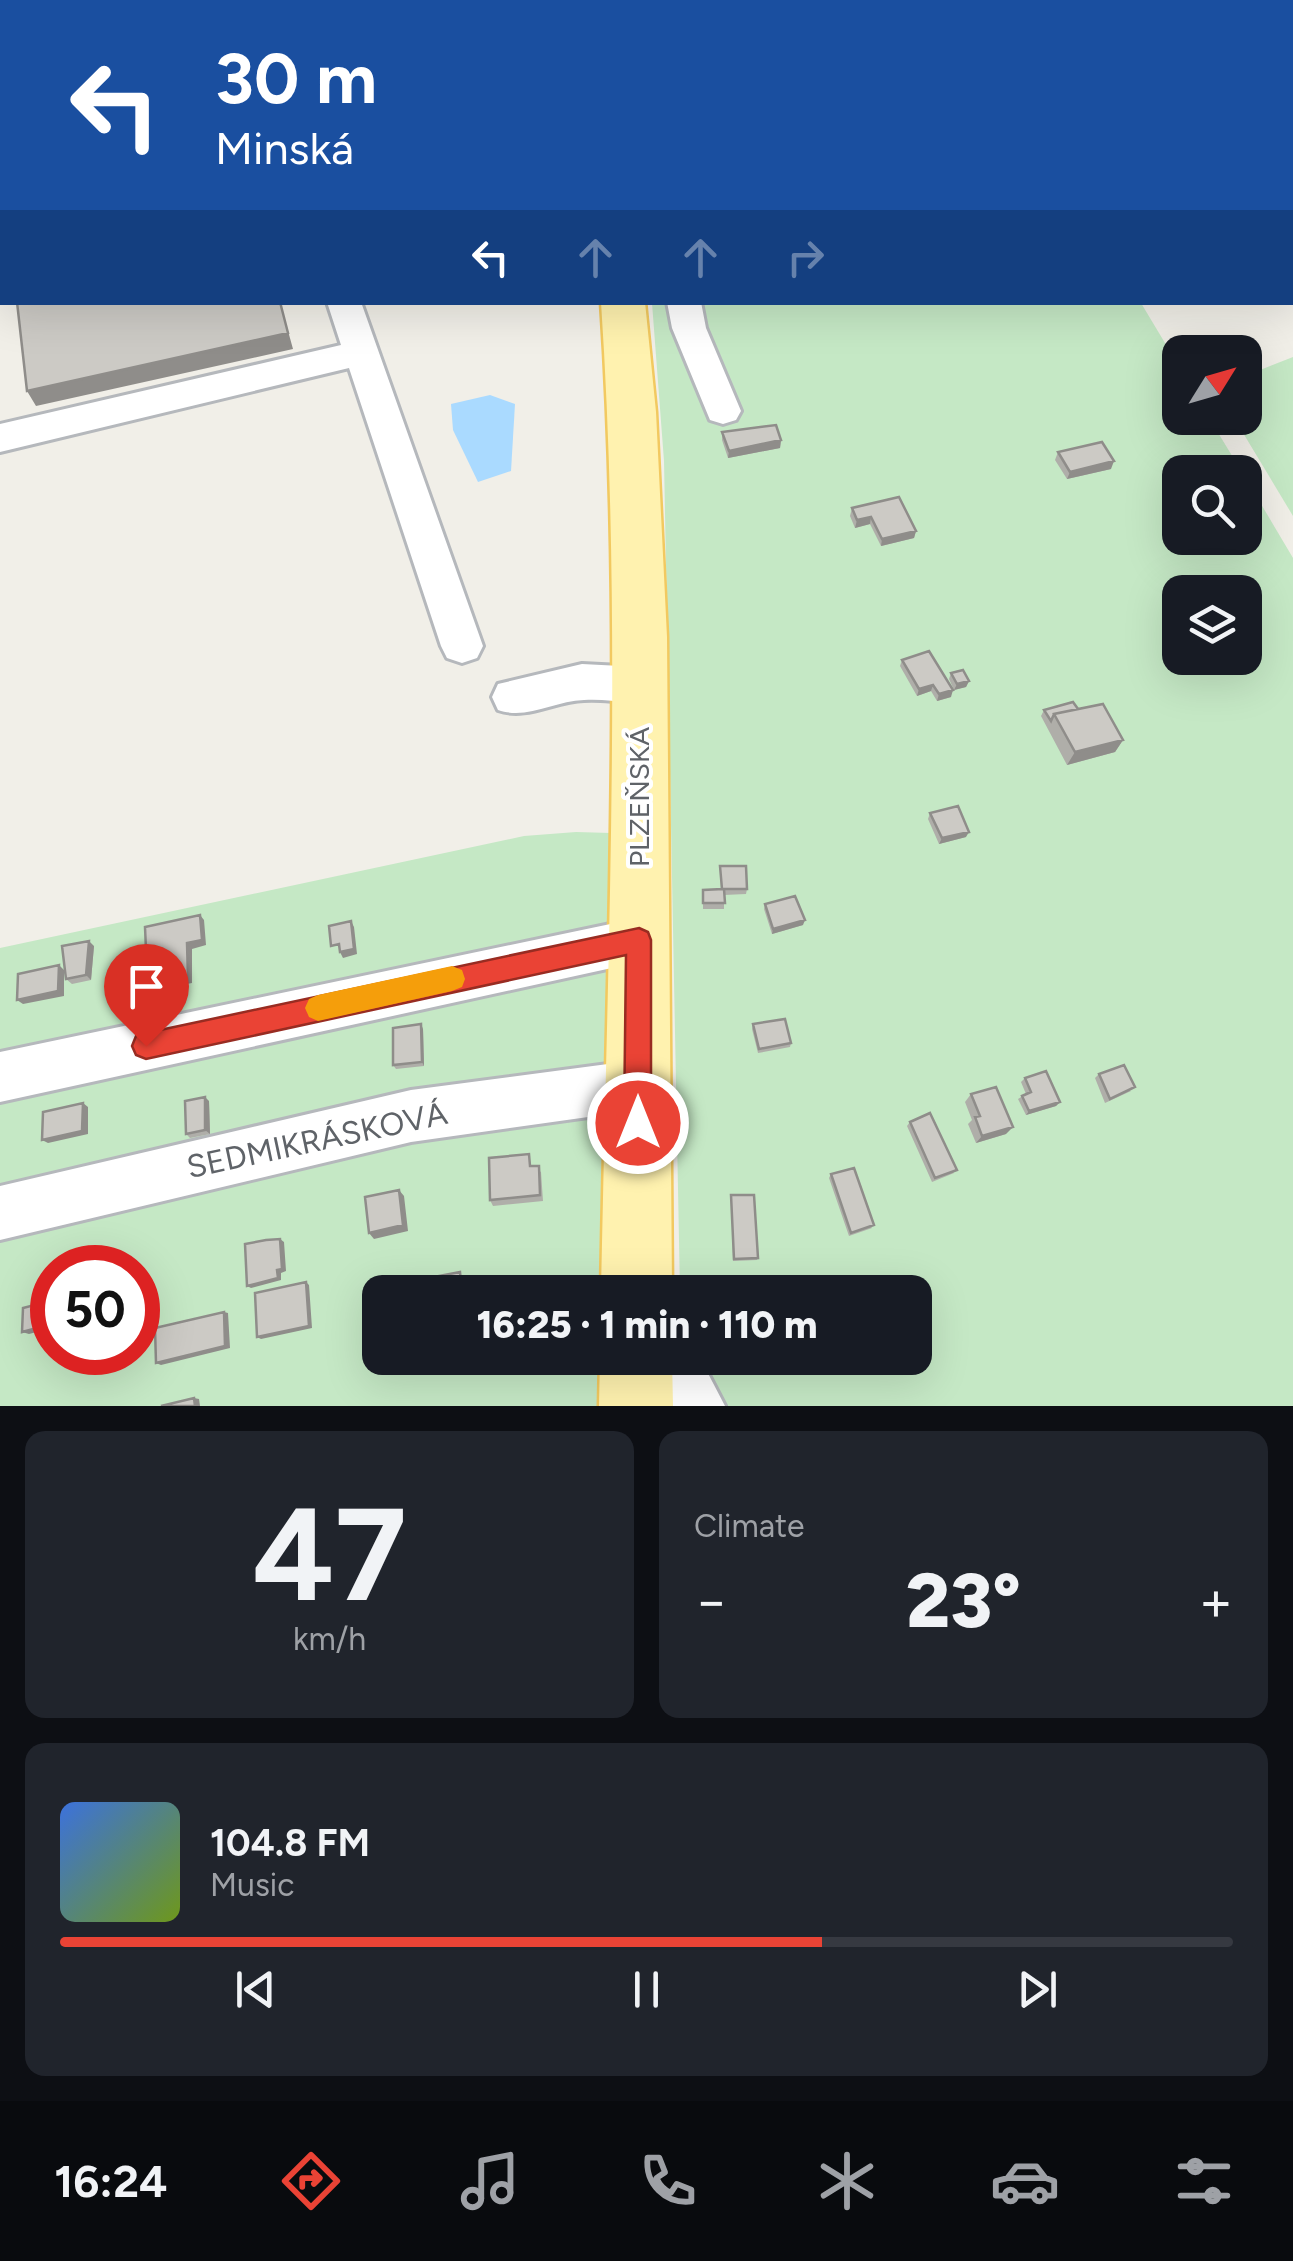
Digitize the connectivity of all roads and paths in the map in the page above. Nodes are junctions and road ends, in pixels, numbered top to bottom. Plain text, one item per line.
1 (345, 305) edge
2 (623, 305) edge
3 (685, 305) edge
4 (362, 354) junction
5 (723, 411) dead end
6 (0, 438) edge
7 (462, 646) dead end
8 (640, 685) junction
9 (513, 697) dead end
10 (639, 940) junction
11 (0, 1077) edge
12 (638, 1085) junction
13 (0, 1213) edge
14 (636, 1275) edge
15 (636, 1375) edge
16 (679, 1375) edge
17 (636, 1406) edge
18 (696, 1406) edge

1 - 4 lane
2 - 8 main road, PLZEŇSKÁ
3 - 5 lane
4 - 6 lane
4 - 7 lane
8 - 9 lane
8 - 10 main road, PLZEŇSKÁ
10 - 11 lane
10 - 12 main road, PLZEŇSKÁ
12 - 13 lane, SEDMIKRÁSKOVÁ
12 - 14 main road, PLZEŇSKÁ
15 - 17 main road
16 - 18 lane

